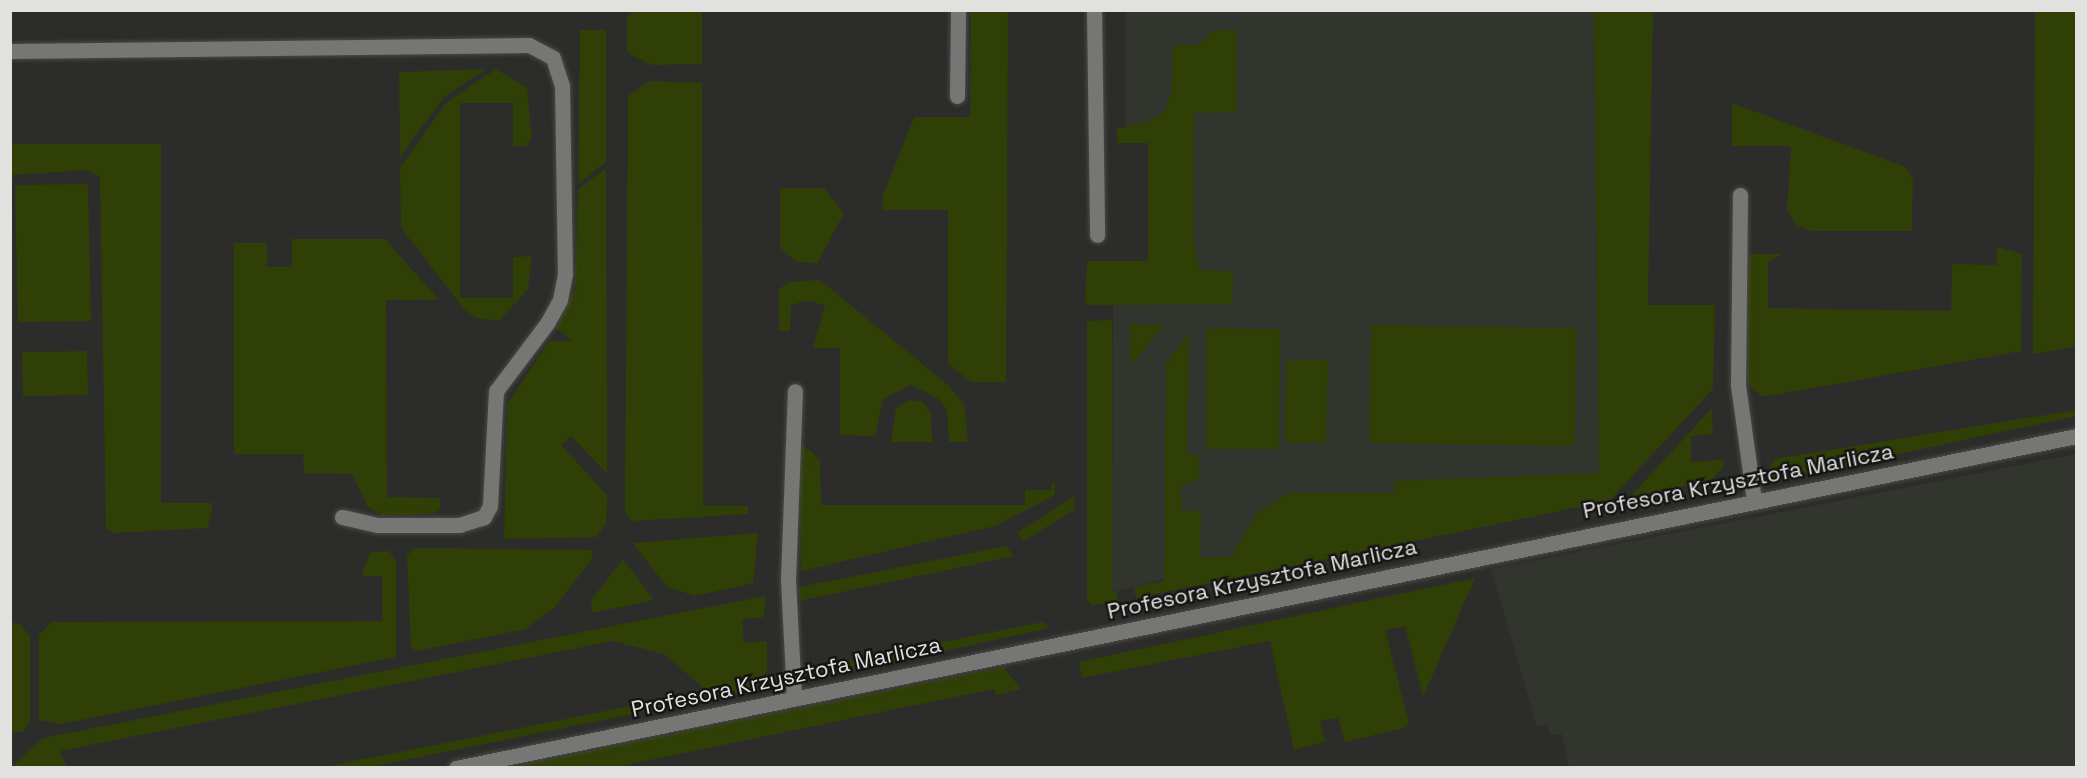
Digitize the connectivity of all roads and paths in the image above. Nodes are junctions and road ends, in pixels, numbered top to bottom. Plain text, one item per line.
1 (958, 10) edge
2 (1094, 10) edge
3 (10, 51) edge
4 (957, 96) dead end
5 (1740, 195) dead end
6 (1096, 235) dead end
7 (795, 392) dead end
8 (2076, 436) edge
9 (1754, 501) junction
10 (342, 517) dead end
11 (794, 698) junction
12 (456, 768) edge

1 - 4 street
2 - 6 street
3 - 10 street
5 - 9 street
7 - 11 street
8 - 9 street, Profesora Krzysztofa Marlicza
9 - 11 street, Profesora Krzysztofa Marlicza
11 - 12 street, Profesora Krzysztofa Marlicza

